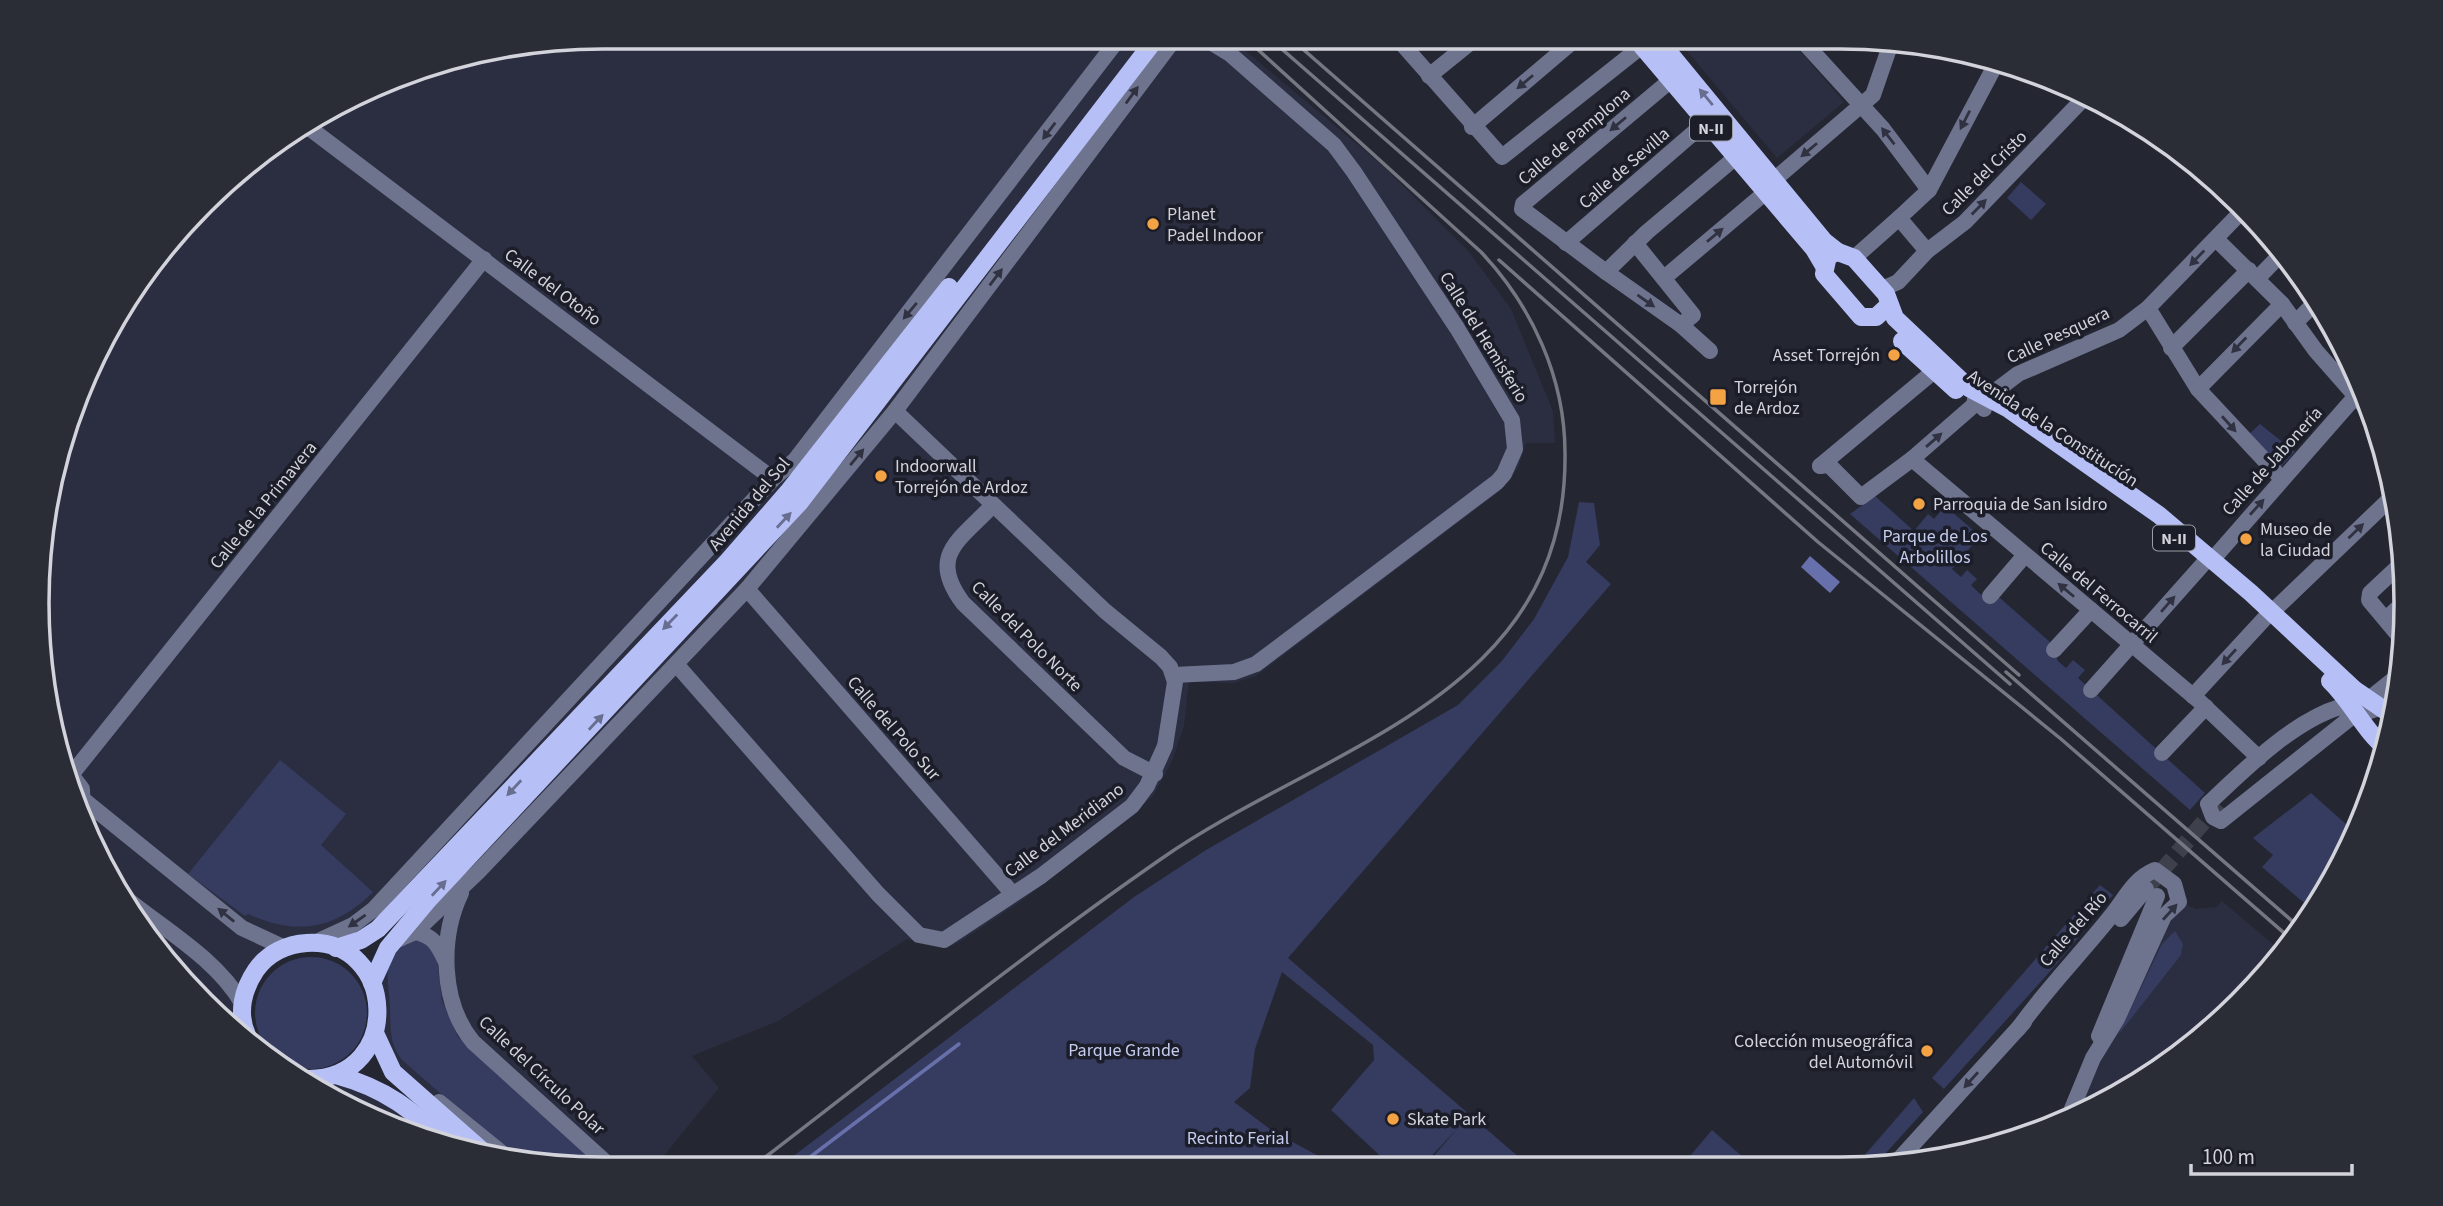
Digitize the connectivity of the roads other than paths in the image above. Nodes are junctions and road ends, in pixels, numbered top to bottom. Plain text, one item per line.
1 (1109, 49) edge
2 (1133, 49) edge
3 (1147, 49) edge
4 (1167, 49) edge
5 (1222, 49) edge
6 (1405, 49) edge
7 (1462, 49) edge
8 (1564, 49) edge
9 (1634, 49) edge
10 (1650, 49) edge
11 (1651, 49) edge
12 (1810, 49) edge
13 (1888, 51) edge
14 (1992, 71) edge
15 (1429, 76) junction
16 (1671, 80) junction
17 (2079, 103) edge
18 (1861, 106) junction
19 (1706, 122) junction
20 (1472, 127) junction
21 (313, 131) edge
22 (1736, 157) junction
23 (1770, 186) junction
24 (1929, 190) junction
25 (2237, 216) edge
26 (1899, 218) junction
27 (2216, 239) junction
28 (1566, 243) junction
29 (1635, 243) junction
30 (1927, 251) junction
31 (1846, 255) junction
32 (484, 259) junction
33 (2274, 259) edge
34 (1824, 266) junction
35 (1606, 272) junction
36 (2253, 274) junction
37 (1664, 278) junction
38 (1882, 289) junction
39 (944, 303) junction
40 (2282, 304) junction
41 (2148, 308) junction
42 (2309, 309) edge
43 (1882, 312) junction
44 (2295, 323) junction
45 (1681, 325) junction
46 (918, 326) junction
47 (2171, 348) junction
48 (1710, 351) dead end
49 (1933, 372) junction
50 (2347, 381) edge
51 (2198, 389) junction
52 (2354, 397) edge
53 (1980, 401) junction
54 (895, 411) junction
55 (818, 431) junction
56 (1912, 459) junction
57 (773, 479) junction
58 (2282, 479) junction
59 (2384, 503) edge
60 (993, 505) junction
61 (2025, 555) junction
62 (2209, 561) junction
63 (2393, 572) edge
64 (747, 589) junction
65 (1990, 596) dead end
66 (2091, 610) junction
67 (2394, 612) edge
68 (2268, 615) junction
69 (2386, 619) junction
70 (2393, 629) edge
71 (2132, 645) junction
72 (2053, 650) dead end
73 (676, 664) junction
74 (1174, 675) junction
75 (2387, 685) edge
76 (2091, 690) dead end
77 (2385, 699) edge
78 (2199, 702) junction
79 (2359, 709) edge
80 (2376, 741) edge
81 (2162, 753) dead end
82 (2259, 758) junction
83 (75, 771) edge
84 (1155, 774) junction
85 (2223, 804) tunnel mouth
86 (90, 813) edge
87 (465, 884) junction
88 (1012, 892) junction
89 (142, 911) edge
90 (415, 932) junction
91 (392, 942) junction
92 (314, 943) junction
93 (285, 948) junction
94 (336, 948) junction
95 (447, 964) junction
96 (372, 983) junction
97 (242, 1003) junction
98 (244, 1025) edge
99 (2018, 1029) junction
100 (375, 1033) junction
101 (2094, 1058) junction
102 (393, 1072) junction
103 (336, 1075) junction
104 (317, 1078) edge
105 (2073, 1106) edge
106 (434, 1131) edge
107 (470, 1140) edge
108 (492, 1145) edge
109 (1904, 1153) edge
110 (603, 1157) edge

1 -> 55 street, Avenida del Sol
2 - 39 main road, Avenida del Sol
3 - 39 main road, Avenida del Sol
54 -> 4 street
5 - 74 street, Calle del Hemisferio
6 - 15 street
7 - 15 street
8 -> 20 street
9 - 20 street
10 - 16 main road, N-II
23 -> 11 main road, N-II
12 - 18 street
13 - 18 street
14 -> 24 street
15 - 20 street
16 - 19 main road, N-II
16 -> 28 street, Calle de Pamplona
30 -> 17 street, Calle del Cristo
18 -> 23 street
24 -> 18 street
19 - 22 main road, N-II
19 - 28 street, Calle de Sevilla
21 - 32 street, Calle del Otoño
22 - 23 main road, N-II
22 - 29 street
23 - 31 main road, N-II
23 - 34 main road, N-II
37 -> 23 street
24 - 26 street
25 - 27 street, Calle Pesquera
26 - 30 street
26 - 31 street
27 - 36 street
27 -> 41 street, Calle Pesquera
28 - 35 street, Calle de Pamplona
29 - 35 street
29 - 37 street
30 - 38 street, Calle del Cristo
31 - 34 main road
31 - 38 main road, N-II
32 - 57 street, Calle del Otoño
32 - 83 street, Calle de la Primavera
33 - 36 street
34 - 43 main road, N-II
35 -> 45 street, Calle de Pamplona
36 - 40 street
36 - 47 street
37 - 45 street
38 - 43 main road, N-II
39 - 46 main road, Avenida del Sol
91 -> 39 main road, Avenida del Sol
40 - 44 street
40 -> 51 street
41 - 47 street
41 - 53 street, Calle Pesquera
42 - 44 street
43 - 49 main road, Avenida de la Constitución / N-II
43 - 53 main road, Avenida de la Constitución / N-II
44 - 50 street
45 - 48 street, Calle de Pamplona
46 - 55 street
46 -> 94 main road, Avenida del Sol
47 - 51 street
49 - 53 main road, Avenida de la Constitución / N-II
49 - 56 street, Calle Pesquera
51 -> 58 street
52 - 58 street, Calle de Jabonería
56 -> 53 street, Calle Pesquera
53 - 62 main road, Avenida de la Constitución / N-II
54 - 60 street
64 -> 54 street
55 - 57 street, Avenida del Sol
56 - 61 street, Calle del Ferrocarril
57 -> 92 street, Avenida del Sol
62 -> 58 street, Calle de Jabonería
68 -> 59 street
60 - 74 street
60 - 84 street, Calle del Polo Norte
61 - 65 street
66 -> 61 street, Calle del Ferrocarril
62 - 68 main road, Avenida de la Constitución / N-II
71 -> 62 street, Calle de Jabonería
63 - 69 street
64 - 73 street
64 - 88 street, Calle del Polo Sur
66 - 71 street, Calle del Ferrocarril
66 - 72 street
67 - 69 street
68 -> 78 street
68 - 79 main road, Avenida de la Constitución / N-II
69 - 70 street
71 - 76 street, Calle de Jabonería
71 - 78 street, Calle del Ferrocarril
73 - 87 street
73 - 88 street, Calle del Meridiano
74 - 84 street, Calle del Meridiano
75 - 79 street
77 - 79 street
78 - 81 street
78 - 82 street, Calle del Ferrocarril
79 - 80 main road, Avenida de la Constitución / N-II
79 - 82 street
79 - 82 street
79 - 85 street
84 - 88 street, Calle del Meridiano
93 -> 86 street
87 - 90 street
87 - 95 street, Calle del Círculo Polar
89 - 97 street
90 - 91 street
90 - 95 street, Calle del Círculo Polar
91 - 96 main road, Avenida del Sol
92 - 93 main road
92 - 94 main road
93 - 97 main road
94 - 96 main road
95 - 110 street, Calle del Círculo Polar
96 - 100 main road
97 - 98 main road
99 - 101 street, Calle del Río
101 -> 99 street, Calle del Río
99 -> 109 street, Calle del Río
100 - 102 main road
100 - 103 main road
101 - 105 street
102 - 107 main road
102 - 108 street
103 - 104 main road
103 - 106 main road

